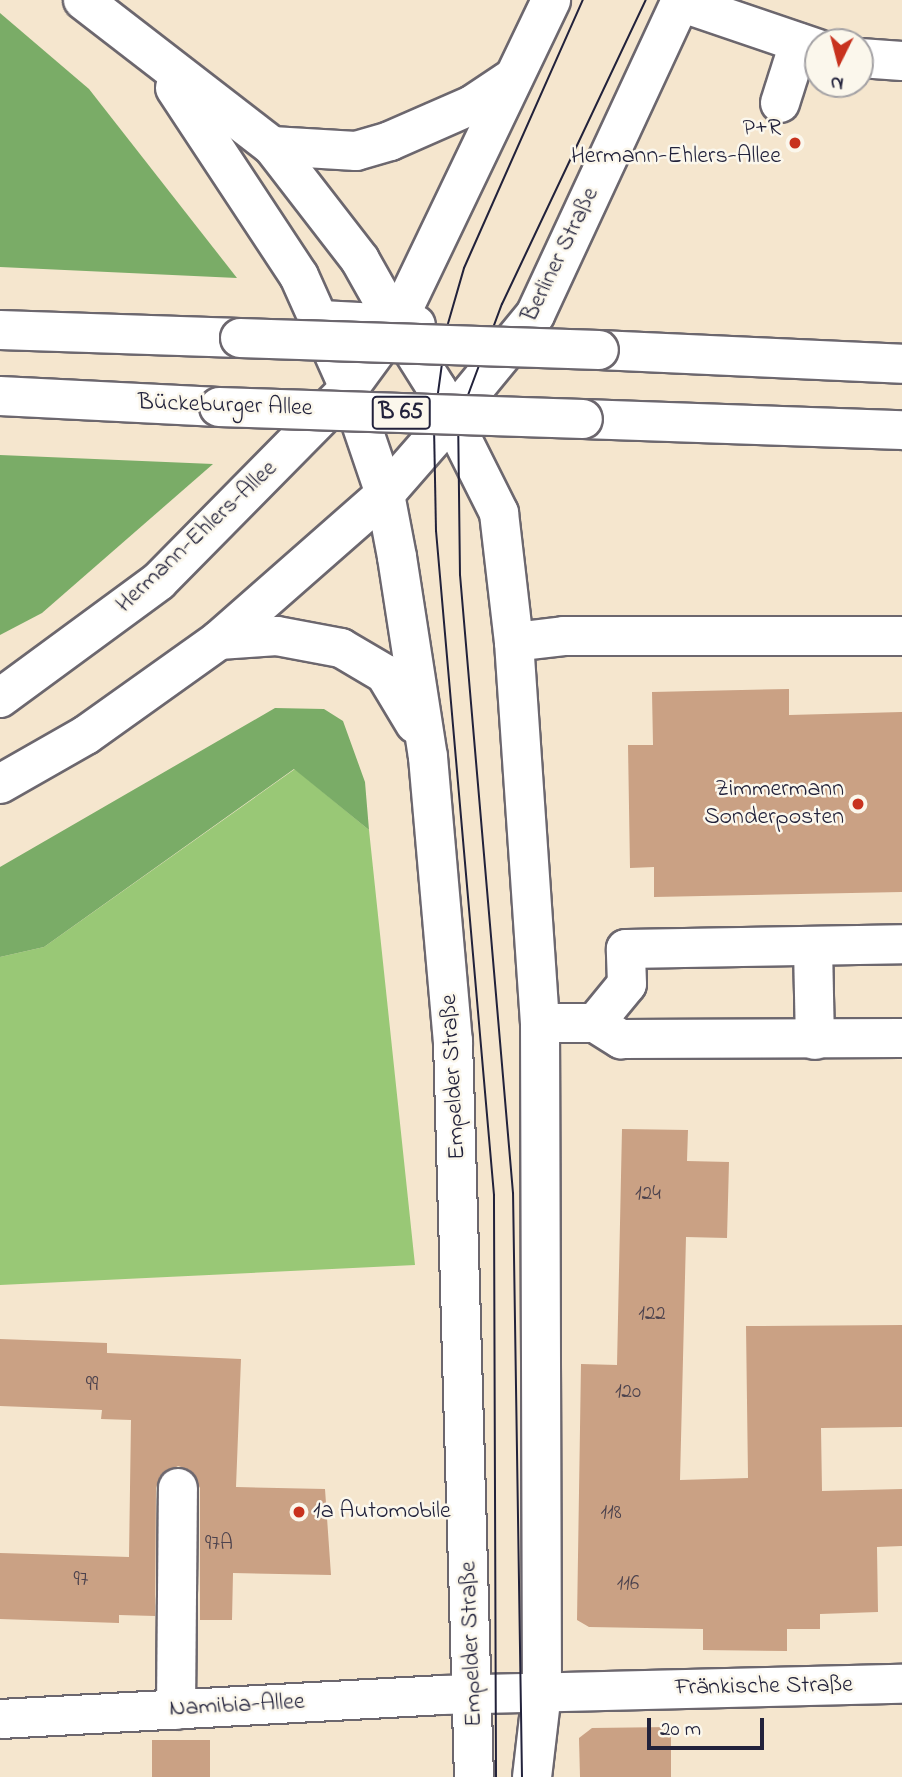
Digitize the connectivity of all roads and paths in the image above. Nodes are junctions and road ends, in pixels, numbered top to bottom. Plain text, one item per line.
1 (83, 0) edge
2 (551, 0) edge
3 (680, 1) edge
4 (804, 44) edge
5 (144, 46) junction
6 (804, 56) edge
7 (874, 59) edge
8 (902, 61) edge
9 (514, 77) junction
10 (780, 103) dead end
11 (272, 146) junction
12 (321, 320) junction
13 (396, 324) junction
14 (0, 330) edge
15 (523, 332) junction
16 (902, 364) edge
17 (349, 388) junction
18 (0, 396) edge
19 (452, 418) junction
20 (902, 430) edge
21 (385, 494) junction
22 (902, 636) edge
23 (219, 640) junction
24 (514, 642) junction
25 (0, 698) edge
26 (428, 757) junction
27 (0, 784) edge
28 (902, 944) edge
29 (813, 947) junction
30 (540, 1023) junction
31 (595, 1023) junction
32 (902, 1038) edge
33 (815, 1040) junction
34 (178, 1488) dead end
35 (902, 1684) edge
36 (542, 1692) junction
37 (475, 1694) junction
38 (176, 1710) junction
39 (0, 1719) edge
40 (474, 1777) edge
41 (532, 1777) edge

1 - 5 main road
2 - 9 main road
3 - 4 main road
3 - 15 main road, Berliner Straße
5 - 11 main road
5 - 12 main road, Empelder Straße
6 - 10 main road
7 - 8 main road
9 - 11 main road
9 - 13 main road
11 - 13 main road
12 - 13 main road
12 - 17 main road, Empelder Straße
13 - 15 main road
13 - 17 main road
13 - 19 main road
14 - 16 main road, bridge
15 - 19 main road, Berliner Straße
17 - 21 main road, Empelder Straße
17 - 25 main road, Hermann-Ehlers-Allee
18 - 20 main road, Bückeburger Allee / B 65, bridge
19 - 21 main road
19 - 24 main road
21 - 23 main road
21 - 26 main road, Empelder Straße
22 - 24 main road
23 - 26 main road
23 - 27 main road
24 - 30 main road
26 - 37 main road, Empelder Straße
28 - 29 main road
29 - 31 main road
29 - 33 main road
30 - 31 main road
30 - 36 main road
31 - 33 main road
32 - 33 main road
34 - 38 main road
35 - 36 main road, Fränkische Straße
36 - 37 main road, Fränkische Straße
36 - 41 main road
37 - 38 main road, Namibia-Allee
37 - 40 main road, Empelder Straße
38 - 39 main road, Namibia-Allee

